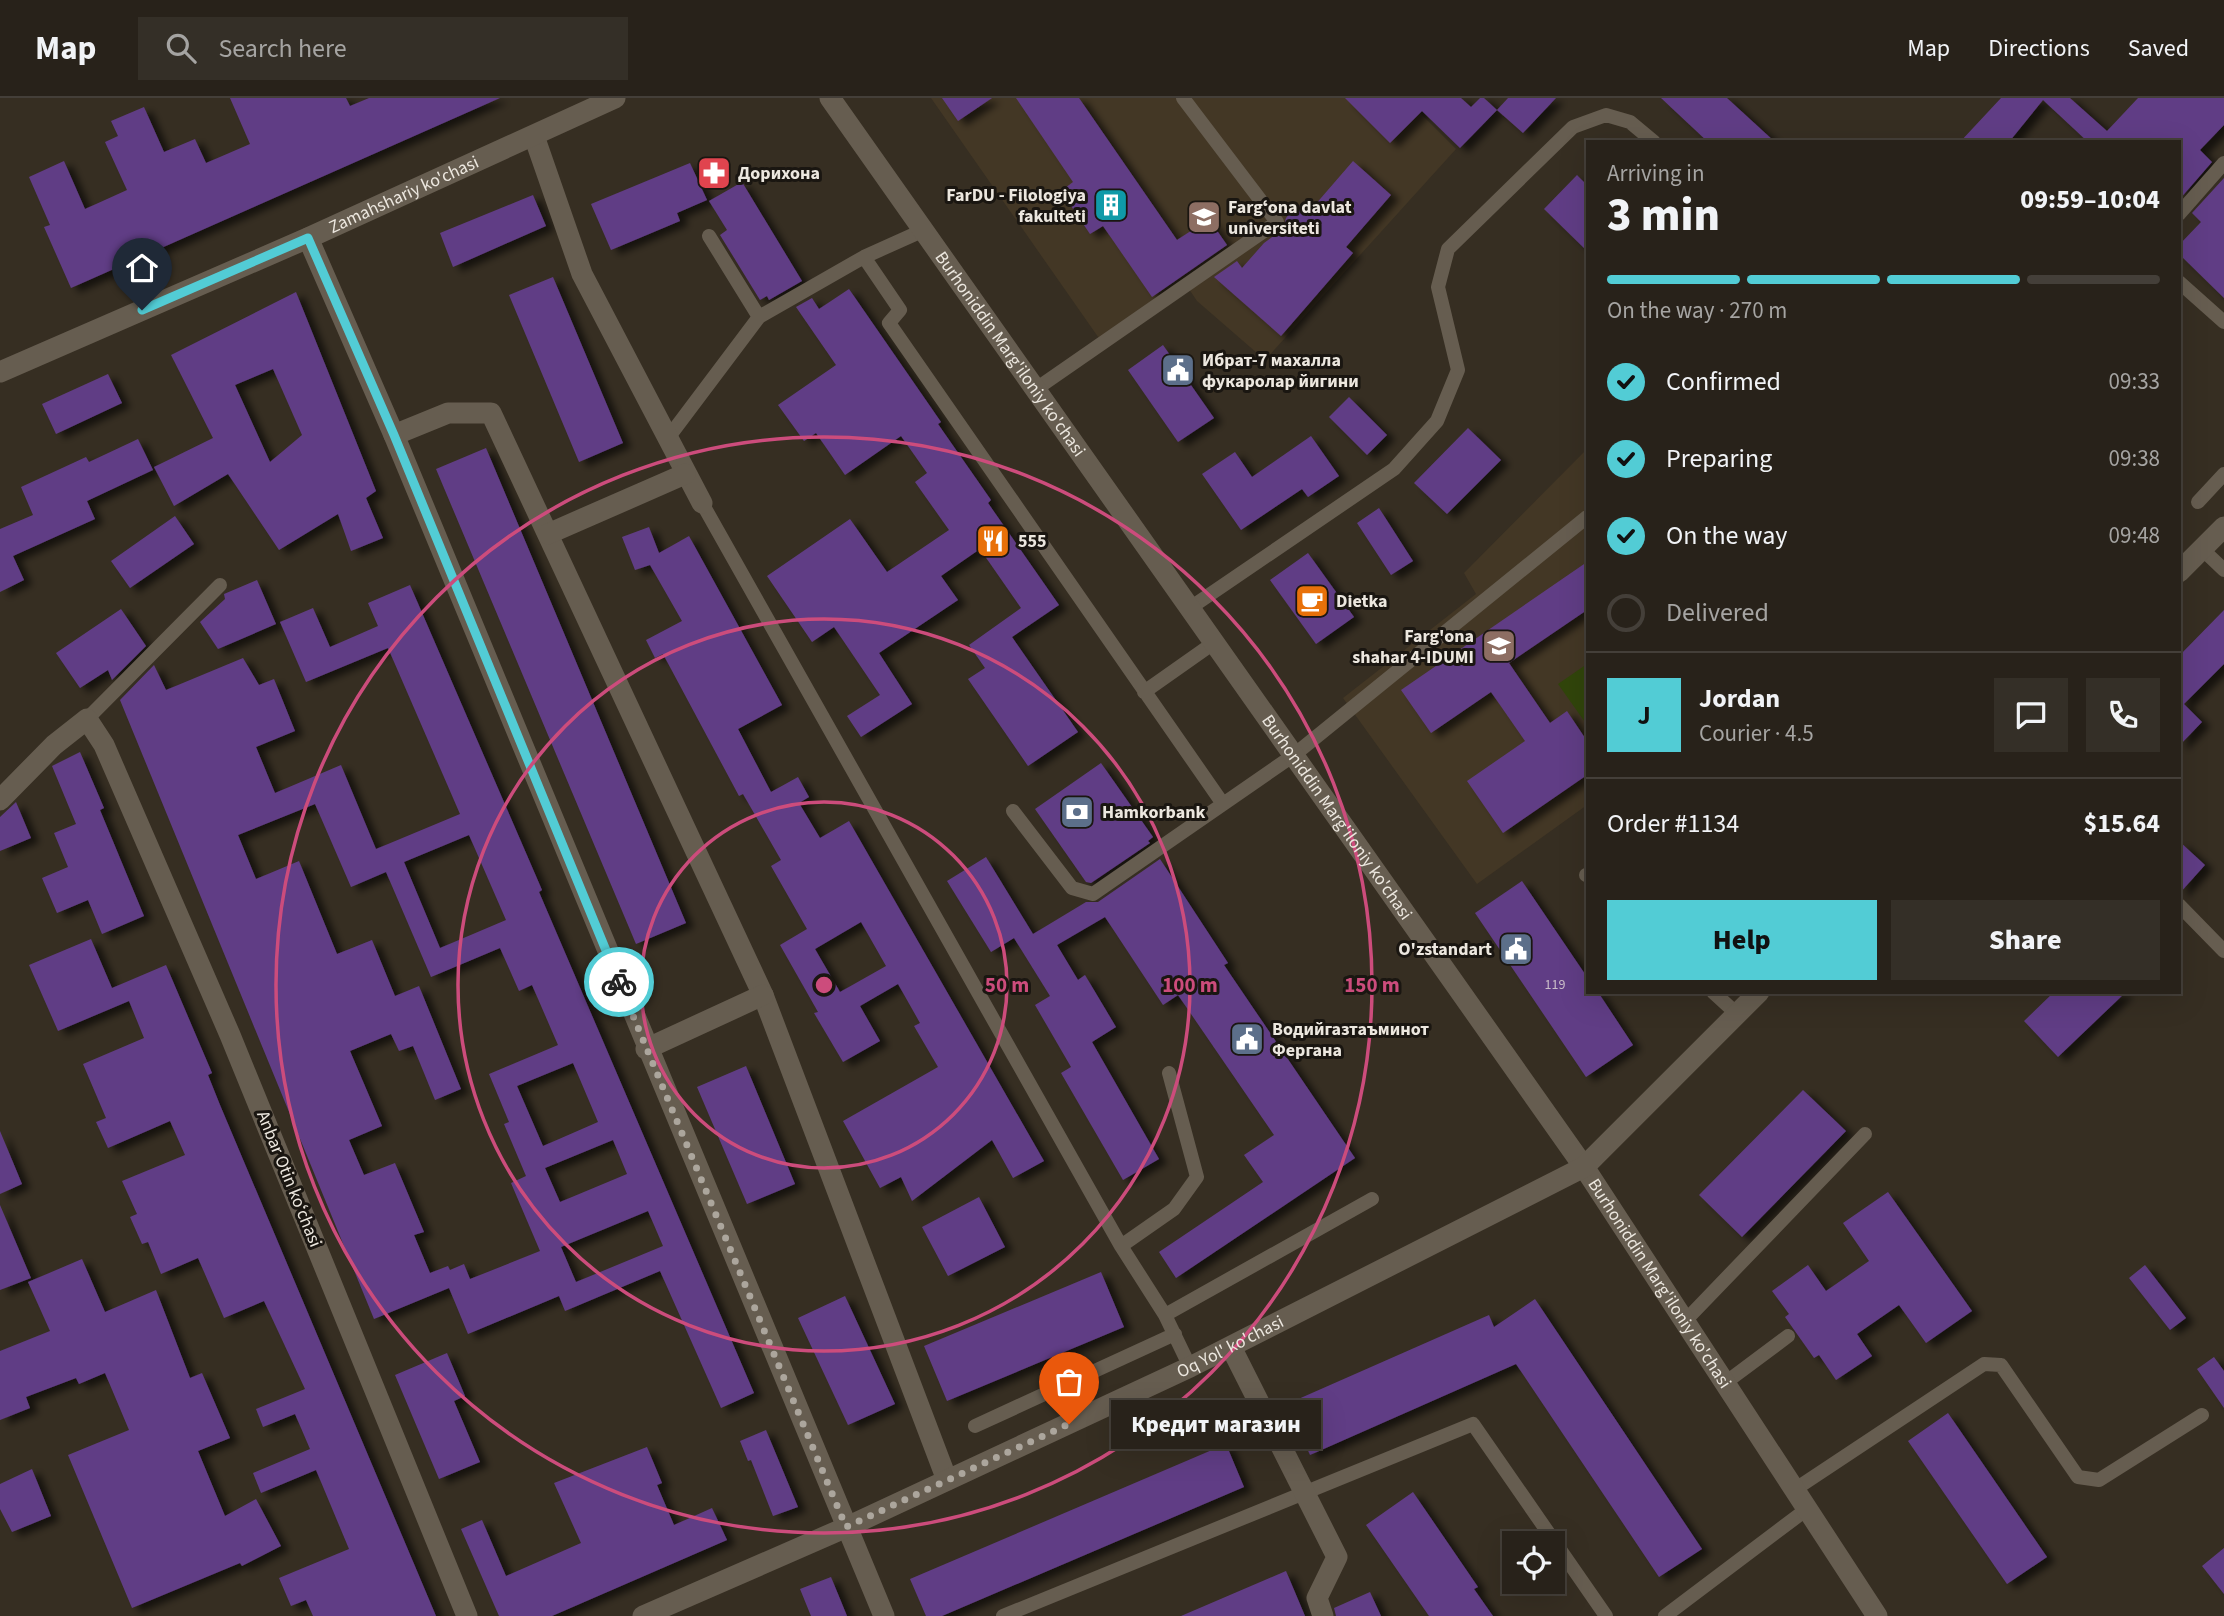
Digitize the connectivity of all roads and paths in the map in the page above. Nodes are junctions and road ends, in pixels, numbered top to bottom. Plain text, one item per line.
1 (615, 98) edge
2 (830, 98) edge
3 (1183, 98) edge
4 (534, 136) junction
5 (1652, 140) edge
6 (2224, 163) edge
7 (2181, 212) edge
8 (924, 230) junction
9 (709, 236) dead end
10 (308, 238) junction
11 (864, 257) junction
12 (2181, 284) edge
13 (2222, 316) edge
14 (759, 317) junction
15 (0, 372) edge
16 (1036, 389) junction
17 (394, 435) junction
18 (668, 438) junction
19 (685, 474) junction
20 (2224, 474) edge
21 (2198, 502) dead end
22 (702, 503) joint
23 (1586, 518) edge
24 (2224, 527) edge
25 (548, 534) junction
26 (2202, 549) junction
27 (2181, 568) edge
28 (2224, 570) edge
29 (220, 585) dead end
30 (1190, 608) junction
31 (1214, 642) junction
32 (1144, 692) junction
33 (87, 719) junction
34 (1294, 755) junction
35 (0, 800) edge
36 (1223, 804) junction
37 (1013, 811) dead end
38 (2181, 907) edge
39 (2224, 951) edge
40 (1715, 994) edge
41 (1757, 994) edge
42 (763, 995) junction
43 (1737, 1014) junction
44 (646, 1049) junction
45 (1168, 1073) dead end
46 (1865, 1134) dead end
47 (1584, 1167) junction
48 (1372, 1199) dead end
49 (1121, 1246) junction
50 (1165, 1315) junction
51 (1685, 1321) junction
52 (1175, 1334) junction
53 (1788, 1336) dead end
54 (1231, 1347) junction
55 (1190, 1367) junction
56 (1725, 1383) junction
57 (2202, 1415) dead end
58 (975, 1426) dead end
59 (947, 1480) junction
60 (1794, 1490) junction
61 (1304, 1492) junction
62 (1807, 1509) junction
63 (846, 1527) junction
64 (467, 1616) edge
65 (643, 1616) edge
66 (884, 1616) edge
67 (1003, 1616) edge
68 (1323, 1616) edge
69 (1606, 1616) edge
70 (1665, 1616) edge
71 (1877, 1616) edge

1 - 4 street, Zamahshariy ko'chasi
2 - 8 street, Burhoniddin Marg'iloniy ko'chasi
3 - 16 lane
4 - 10 street, Zamahshariy ko'chasi
4 - 18 street
5 - 30 lane
6 - 7 lane
8 - 11 lane
8 - 16 street, Burhoniddin Marg'iloniy ko'chasi
9 - 14 lane
10 - 15 street, Zamahshariy ko'chasi
10 - 17 street
11 - 14 lane
11 - 32 lane
12 - 13 lane
14 - 18 lane
16 - 30 street, Burhoniddin Marg'iloniy ko'chasi
17 - 25 street
17 - 44 street
18 - 19 street
19 - 22 street
19 - 25 street
20 - 21 lane
22 - 49 lane
23 - 34 lane
24 - 26 street
25 - 42 street
26 - 27 street
26 - 28 lane
29 - 33 lane
30 - 31 street, Burhoniddin Marg'iloniy ko'chasi
31 - 32 lane
31 - 34 street, Burhoniddin Marg'iloniy ko'chasi
32 - 36 lane
33 - 35 street
33 - 64 street, Anbar Otin koʻchasi
34 - 36 lane
34 - 47 street, Burhoniddin Marg'iloniy ko'chasi
36 - 37 lane
38 - 39 lane
40 - 43 lane
41 - 43 street, Oq Yol' ko'chasi
42 - 44 street
42 - 59 street
43 - 47 street, Oq Yol' ko'chasi
44 - 63 street
45 - 49 lane
46 - 51 lane
47 - 51 street, Burhoniddin Marg'iloniy ko'chasi
47 - 54 street, Oq Yol' ko'chasi
48 - 50 lane
49 - 50 lane
50 - 52 lane
51 - 56 street, Burhoniddin Marg'iloniy ko'chasi
52 - 55 lane
52 - 58 lane
53 - 56 lane
54 - 55 street, Oq Yol' ko'chasi
54 - 61 street
55 - 59 street, Oq Yol' ko'chasi
56 - 60 street, Burhoniddin Marg'iloniy ko'chasi
57 - 60 lane
59 - 63 street, Oq Yol' ko'chasi
60 - 62 street, Burhoniddin Marg'iloniy ko'chasi
61 - 67 lane
61 - 68 street
61 - 69 lane
62 - 70 lane
62 - 71 street, Burhoniddin Marg'iloniy ko'chasi
63 - 65 street, Oq Yol' ko'chasi
63 - 66 street

